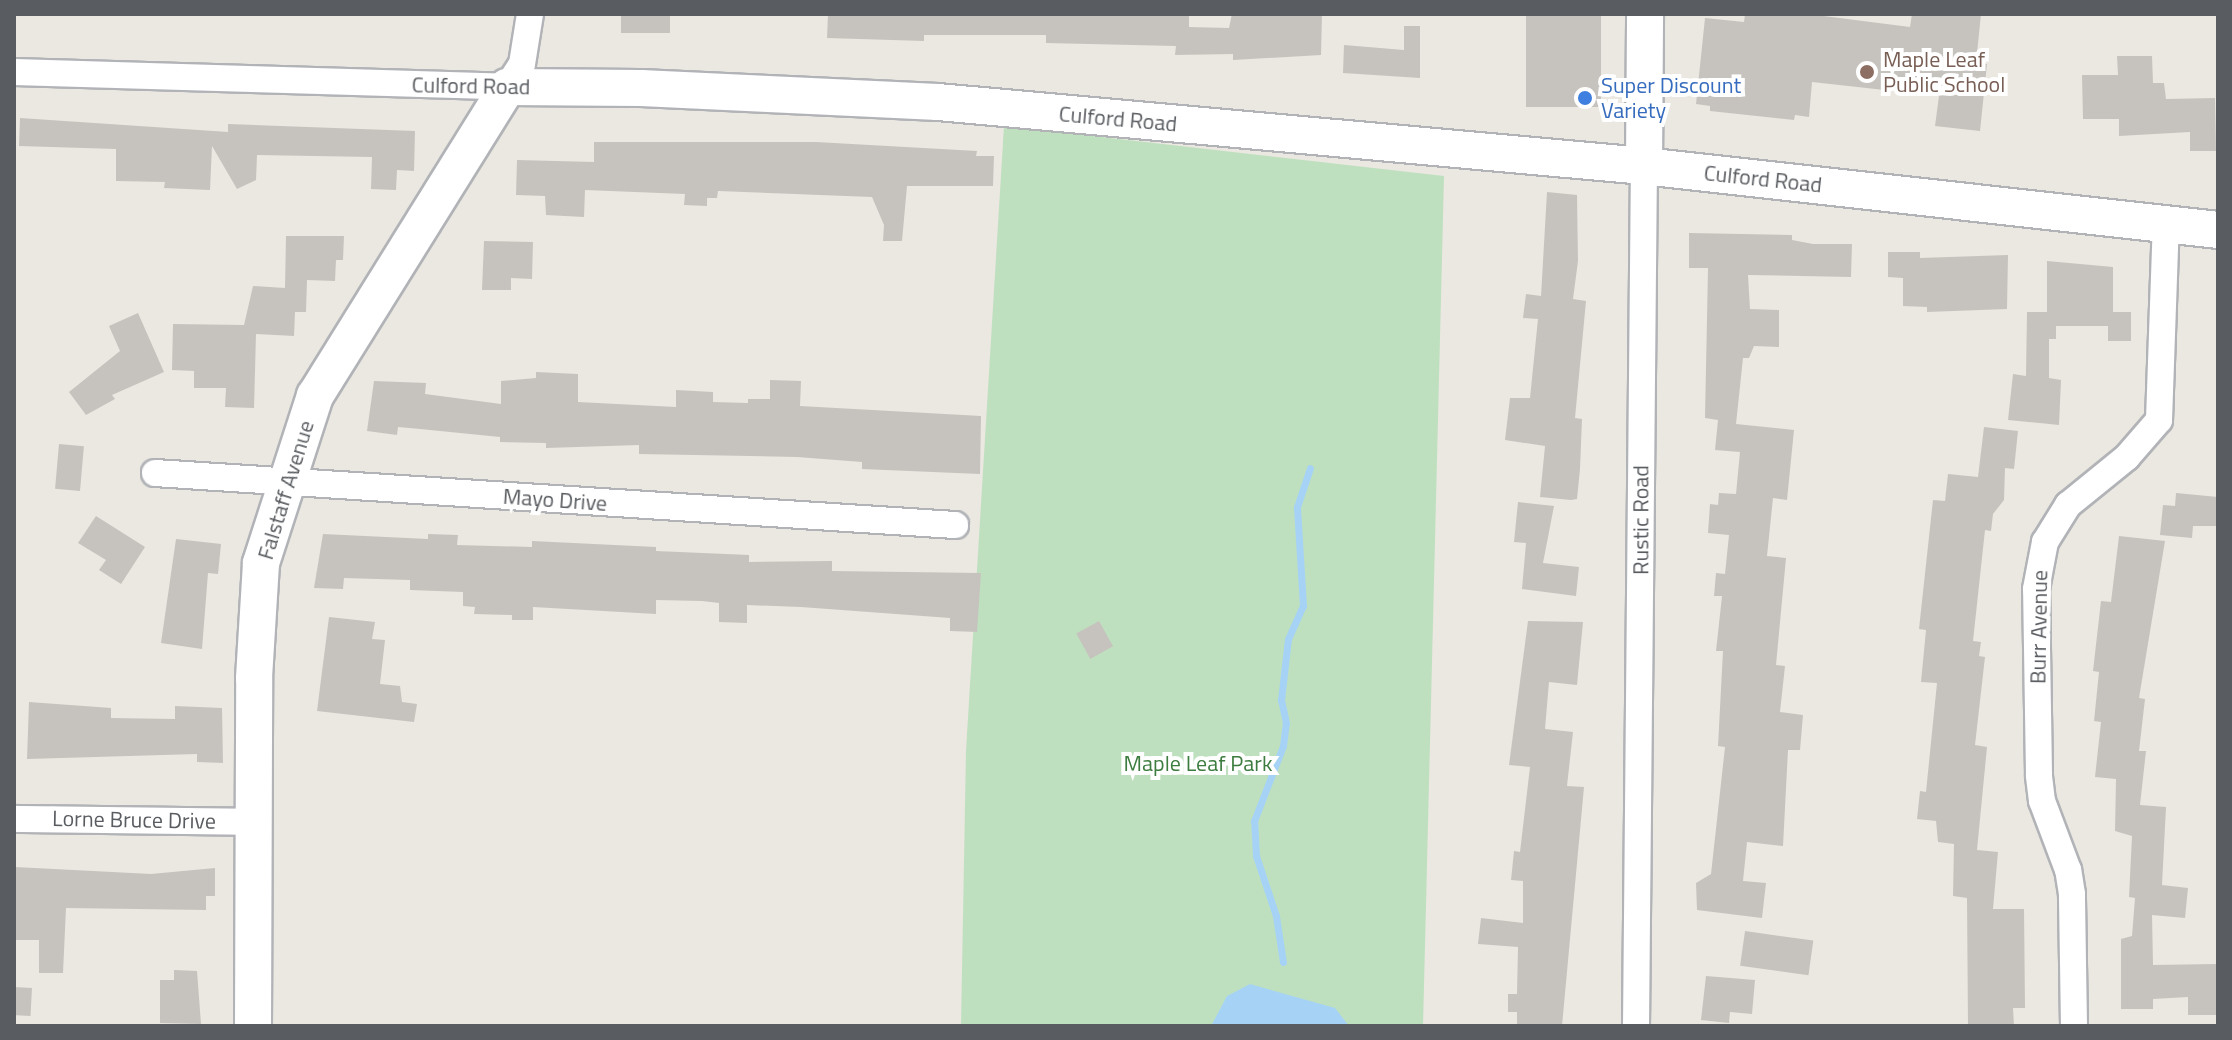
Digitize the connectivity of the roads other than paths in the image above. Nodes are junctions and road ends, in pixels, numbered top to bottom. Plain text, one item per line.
1 (530, 14) edge
2 (1645, 14) edge
3 (14, 72) edge
4 (507, 87) junction
5 (1644, 166) junction
6 (2166, 224) junction
7 (2218, 230) edge
8 (155, 473) dead end
9 (285, 483) junction
10 (955, 525) dead end
11 (14, 819) edge
12 (254, 822) junction
13 (253, 1026) edge
14 (1636, 1026) edge
15 (2074, 1026) edge

1 - 4 street, Falstaff Avenue
2 - 5 street, Rustic Road
3 - 4 street, Culford Road
4 - 5 street, Culford Road
4 - 9 street, Falstaff Avenue
5 - 6 street, Culford Road
5 - 14 street, Rustic Road
6 - 7 street, Culford Road
6 - 15 street, Burr Avenue
8 - 9 street, Mayo Drive
9 - 10 street, Mayo Drive
9 - 12 street, Falstaff Avenue
11 - 12 street, Lorne Bruce Drive
12 - 13 street, Falstaff Avenue

